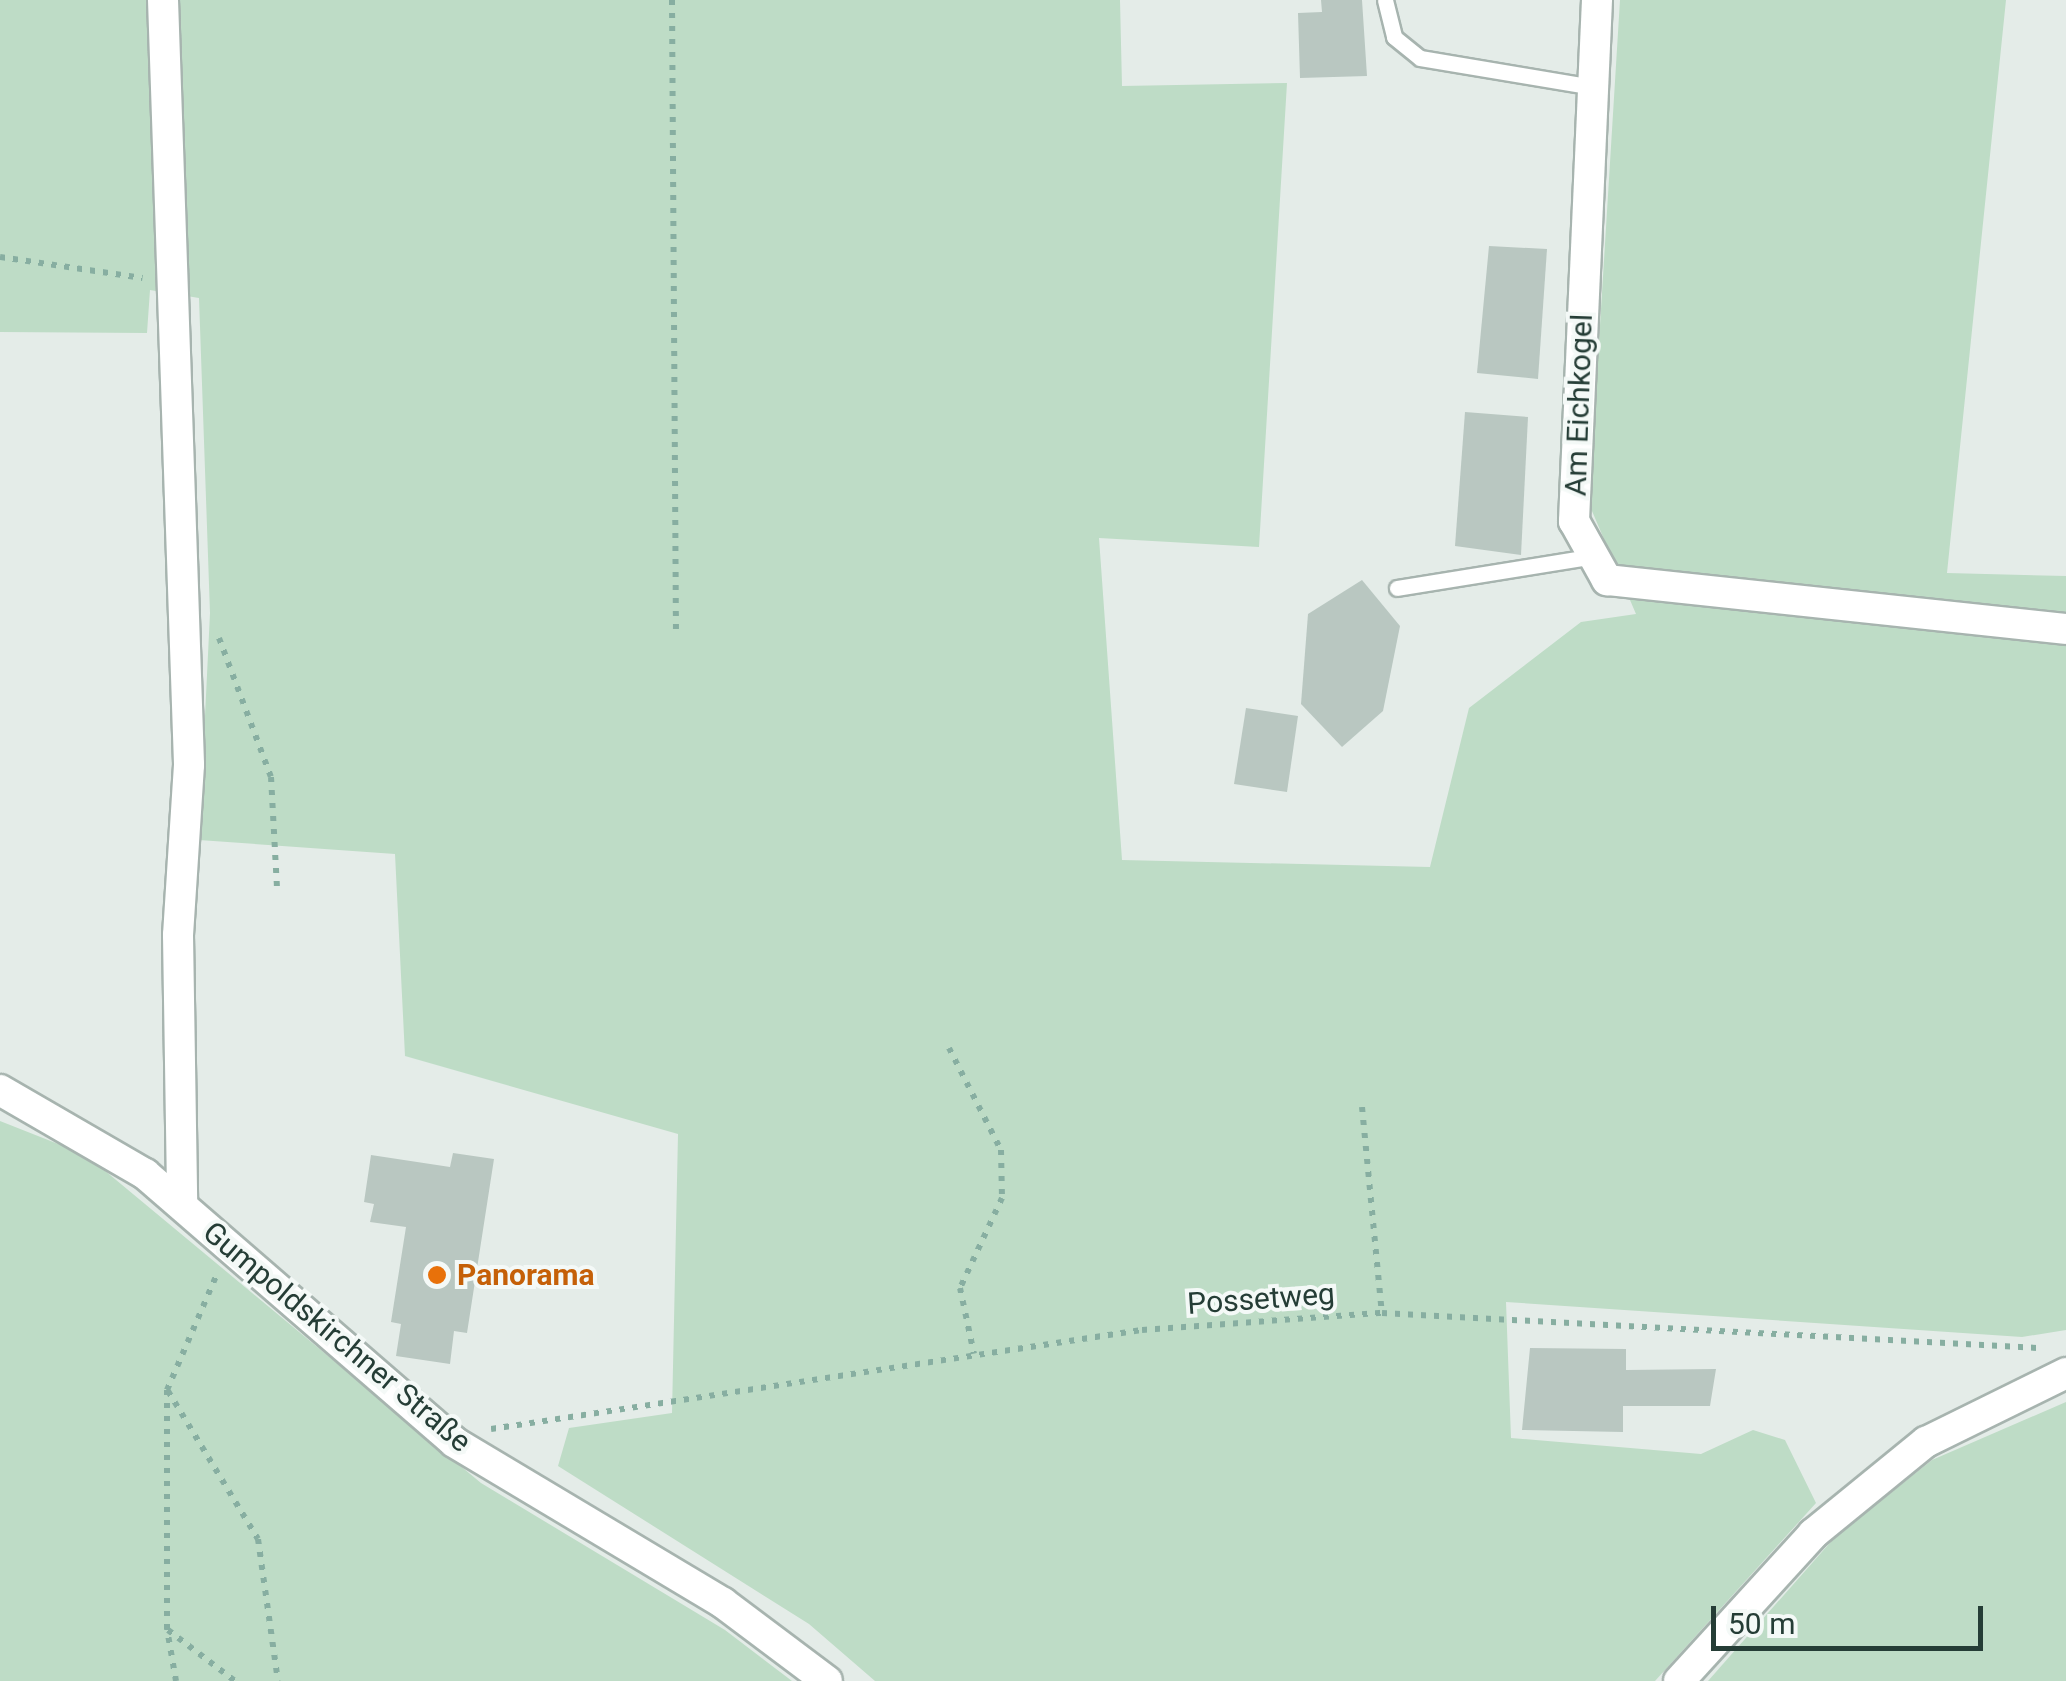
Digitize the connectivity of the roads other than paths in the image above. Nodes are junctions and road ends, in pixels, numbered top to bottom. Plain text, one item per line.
1 (163, 0) edge
2 (1385, 0) edge
3 (1597, 0) edge
4 (1593, 87) junction
5 (1594, 556) junction
6 (1397, 588) dead end
7 (2066, 629) edge
8 (0, 1090) edge
9 (182, 1204) junction
10 (2066, 1373) edge
11 (827, 1681) edge
12 (1679, 1681) edge

1 - 9 street
2 - 4 lane
3 - 4 street, Am Eichkogel
4 - 5 street, Am Eichkogel
5 - 6 lane
5 - 7 street, Am Eichkogel
8 - 9 street, Gumpoldskirchner Straße
9 - 11 street, Gumpoldskirchner Straße
10 - 12 street

